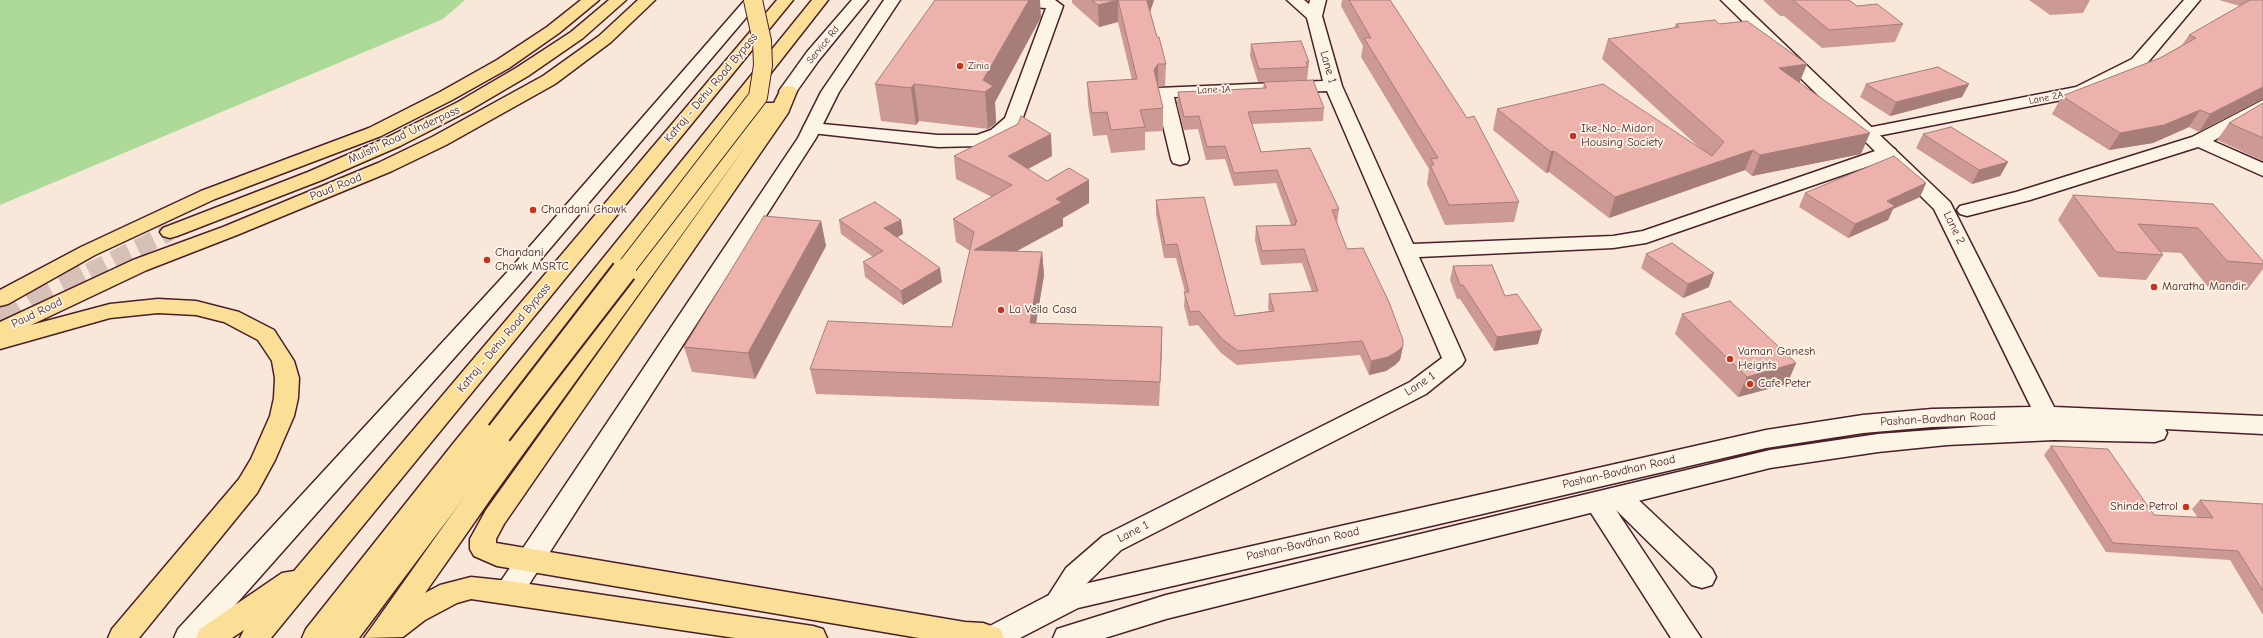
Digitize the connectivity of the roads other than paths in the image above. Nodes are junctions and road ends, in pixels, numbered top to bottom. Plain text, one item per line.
1 (591, 0) edge
2 (618, 0) edge
3 (647, 0) edge
4 (753, 0) edge
5 (784, 0) edge
6 (820, 0) edge
7 (860, 0) edge
8 (892, 0) edge
9 (1002, 0) edge
10 (1295, 0) edge
11 (1318, 0) edge
12 (1729, 0) edge
13 (2192, 0) edge
14 (1314, 16) junction
15 (1333, 86) junction
16 (788, 91) junction
17 (2263, 105) edge
18 (812, 128) junction
19 (1867, 133) junction
20 (2199, 141) junction
21 (1888, 153) junction
22 (1180, 159) dead end
23 (2263, 170) edge
24 (1967, 210) dead end
25 (170, 232) tunnel mouth
26 (1406, 251) junction
27 (0, 299) edge
28 (5, 337) edge
29 (2050, 423) junction
30 (2263, 425) edge
31 (2263, 440) edge
32 (1609, 500) junction
33 (529, 560) junction
34 (314, 566) junction
35 (1702, 577) dead end
36 (509, 592) junction
37 (1057, 604) junction
38 (131, 628) edge
39 (969, 637) edge
40 (188, 638) edge
41 (210, 638) edge
42 (254, 638) edge
43 (316, 638) edge
44 (343, 638) edge
45 (378, 638) edge
46 (384, 638) edge
47 (813, 638) edge
48 (994, 638) edge
49 (1067, 638) edge
50 (1687, 638) edge

1 - 27 main road
2 - 25 main road, Mulshi Road Underpass
3 - 28 main road, Paud Road
4 - 40 street
4 - 44 main road, bridge
5 - 34 main road, Katraj - Dehu Road Bypass
6 - 43 main road
7 - 16 street, Service Rd
8 - 18 street
9 - 18 street
10 - 14 street
11 - 14 street, Lane 1
12 - 19 street, Lane 2
13 - 19 street, Lane 2A
14 - 15 street, Lane 1
15 - 22 street, Lane 1A
15 - 26 street, Lane 1
16 - 33 main road
16 - 45 main road
17 - 20 street
18 - 33 street
19 - 21 street, Lane 2
20 - 23 street
20 - 24 street
21 - 26 street
21 - 29 street, Lane 2
26 - 37 street, Lane 1
28 - 38 main road
29 - 30 street, Pashan-Bavdhan Road
29 - 31 street, Pashan-Bavdhan Road
29 - 32 street, Pashan-Bavdhan Road
29 - 37 street, Pashan-Bavdhan Road
32 - 35 street
32 - 49 street, Pashan-Bavdhan Road
32 - 50 street
33 - 36 street
33 - 39 main road
34 - 41 main road
34 - 42 main road, Katraj - Dehu Road Bypass
36 - 46 main road
36 - 47 main road
37 - 48 street, Pashan-Bavdhan Road

